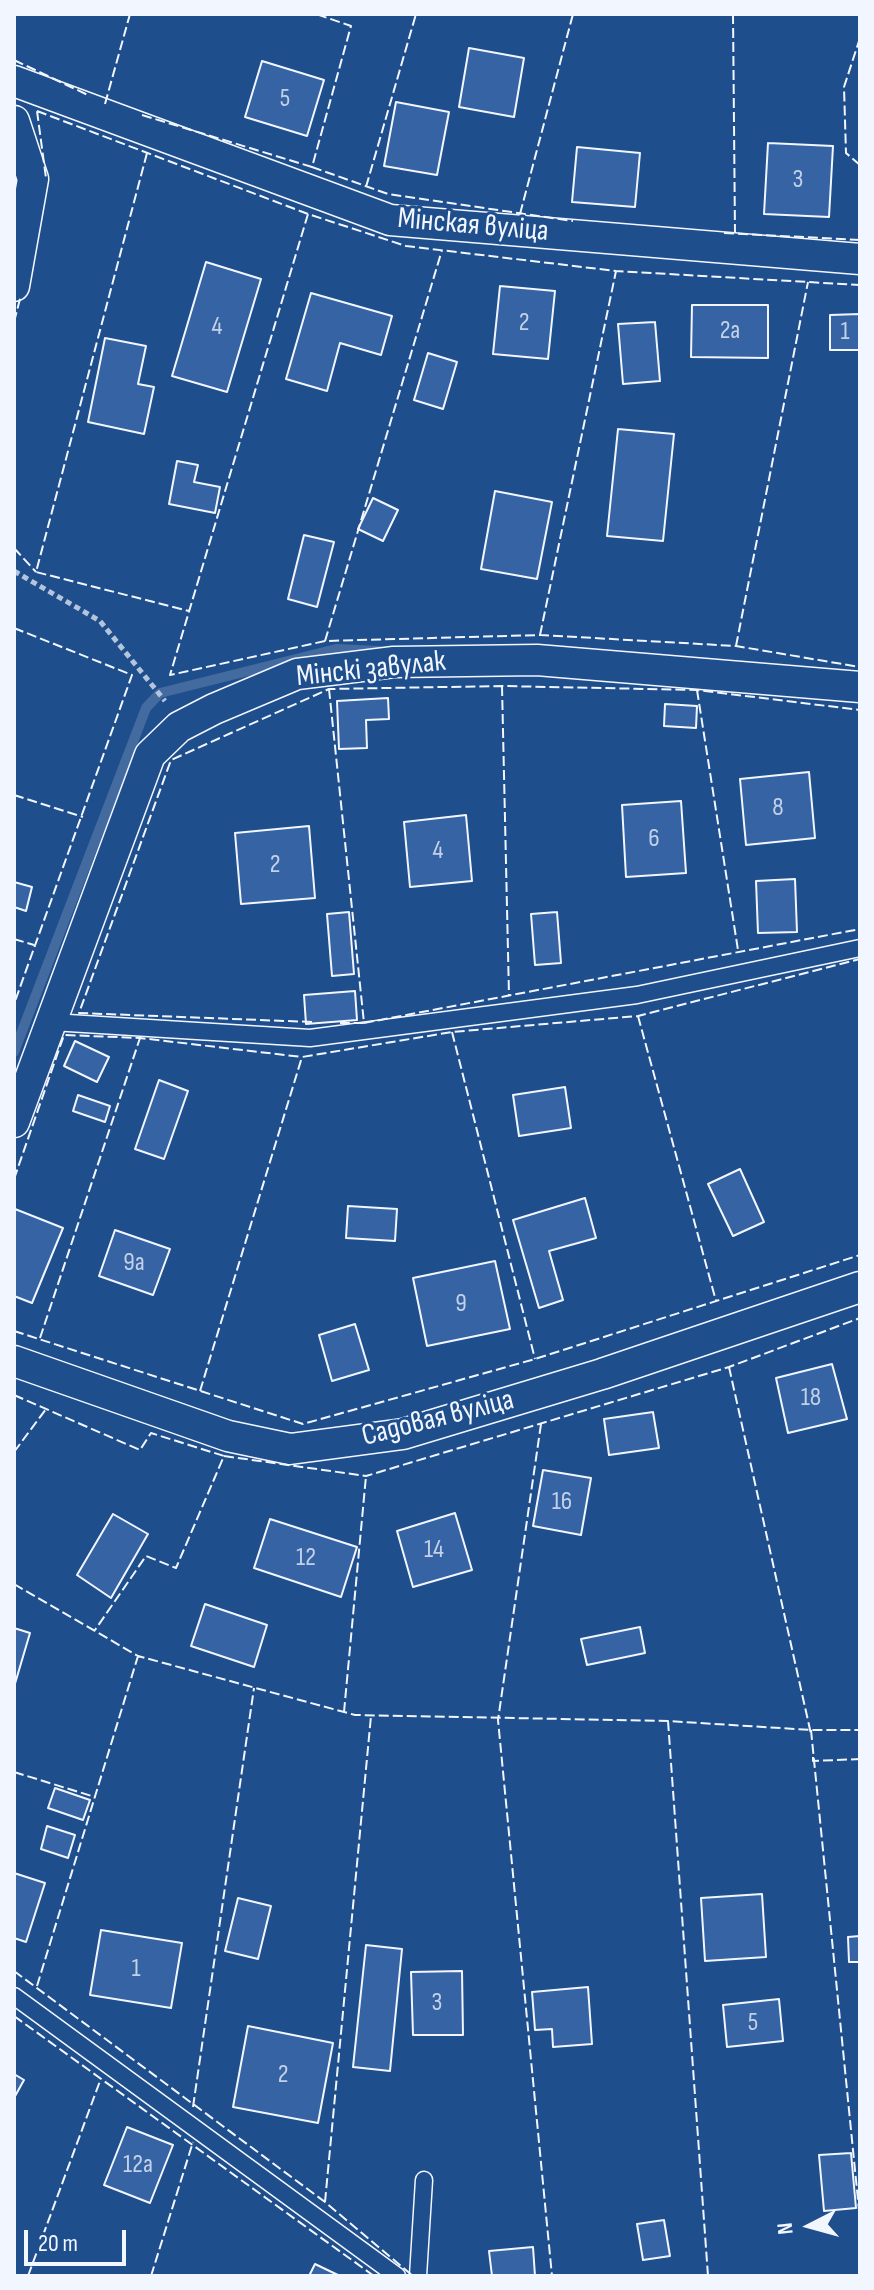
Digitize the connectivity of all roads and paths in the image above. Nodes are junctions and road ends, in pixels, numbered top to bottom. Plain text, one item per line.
1 (14, 81) edge
2 (14, 121) edge
3 (860, 259) edge
4 (14, 286) edge
5 (14, 571) edge
6 (860, 687) edge
7 (179, 727) junction
8 (860, 948) edge
9 (52, 1022) junction
10 (14, 1122) edge
11 (860, 1287) edge
12 (14, 1361) edge
13 (14, 1996) edge
14 (424, 2180) dead end
15 (397, 2276) edge
16 (418, 2276) edge

1 - 3 street, Мінская вуліца
2 - 4 street
5 - 7 path
6 - 7 street, Мінскі завулак
7 - 9 street, Мінскі завулак
8 - 9 lane
9 - 10 street, Мінскі завулак
11 - 12 street, Садовая вуліца
13 - 15 lane
14 - 16 lane

